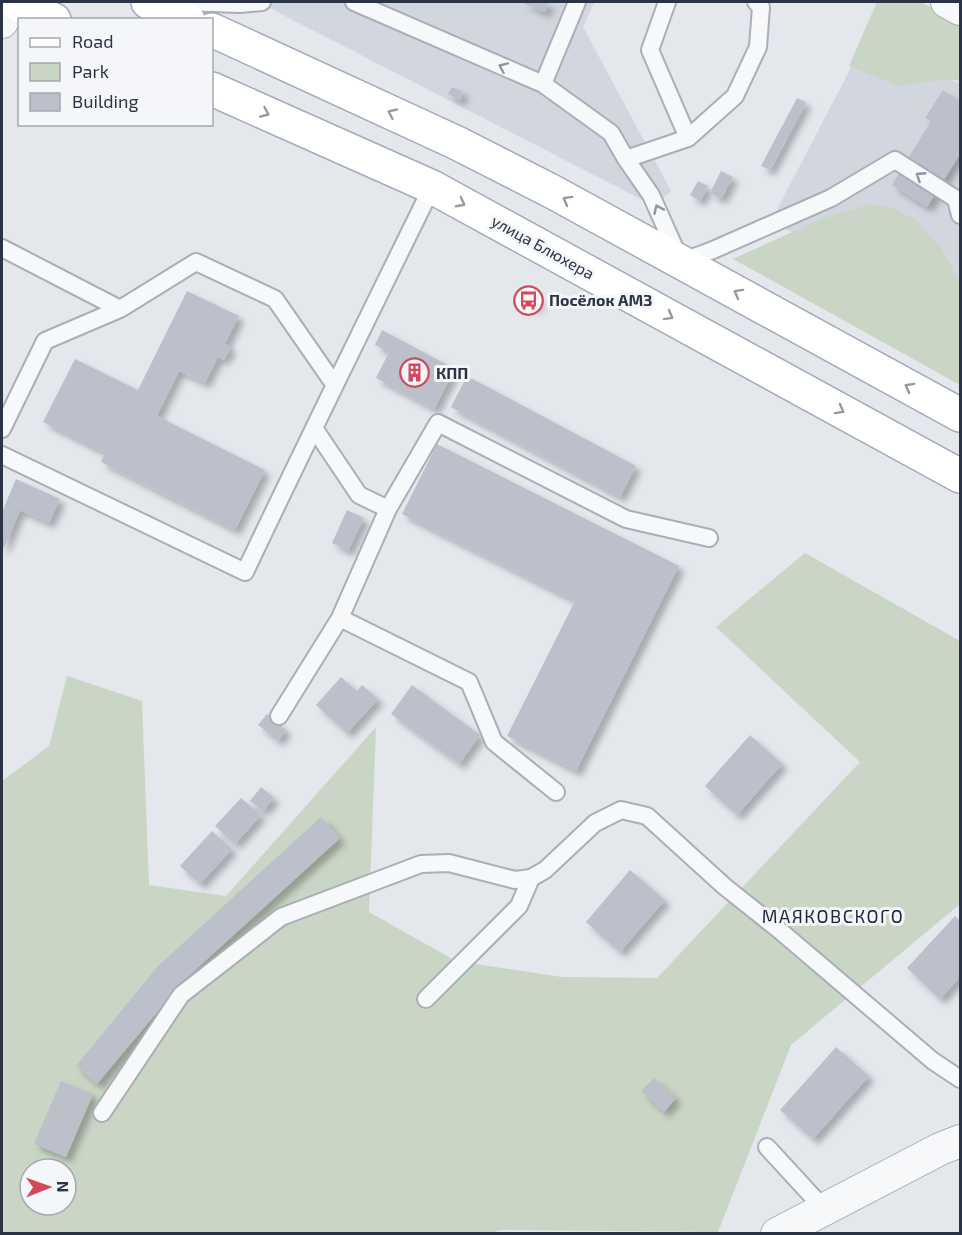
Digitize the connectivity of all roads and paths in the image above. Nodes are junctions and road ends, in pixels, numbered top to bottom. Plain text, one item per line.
1 (12, 2) edge
2 (148, 2) edge
3 (180, 2) edge
4 (262, 2) edge
5 (354, 2) edge
6 (577, 2) edge
7 (667, 2) edge
8 (756, 2) edge
9 (947, 2) edge
10 (960, 9) edge
11 (49, 18) edge
12 (184, 18) edge
13 (2, 22) edge
14 (213, 30) edge
15 (543, 84) junction
16 (213, 89) edge
17 (688, 138) junction
18 (626, 159) junction
19 (432, 187) junction
20 (959, 202) edge
21 (2, 248) edge
22 (681, 262) junction
23 (120, 309) junction
24 (334, 384) junction
25 (960, 415) edge
26 (314, 428) junction
27 (2, 429) edge
28 (2, 455) edge
29 (960, 476) edge
30 (388, 509) junction
31 (709, 538) dead end
32 (340, 618) junction
33 (279, 716) dead end
34 (556, 792) dead end
35 (531, 878) junction
36 (426, 999) dead end
37 (960, 1079) edge
38 (102, 1113) dead end
39 (960, 1141) edge
40 (767, 1147) dead end
41 (824, 1209) junction
42 (777, 1233) edge

1 - 11 main road
1 - 13 street
2 - 12 main road
3 - 4 lane
15 -> 5 lane
6 - 15 lane
7 - 17 lane
8 - 17 lane
9 - 10 street
22 -> 14 main road
15 - 18 lane
16 -> 19 main road, улица Блюхера
17 - 18 lane
22 -> 18 lane
19 - 24 lane
19 -> 29 main road, улица Блюхера
20 -> 22 lane
21 - 23 lane
25 -> 22 main road
23 - 24 lane
23 - 27 lane
24 - 26 lane
26 - 28 lane
26 - 30 lane
30 - 31 lane
30 - 32 lane
32 - 33 lane
32 - 34 lane
35 - 36 lane
35 - 37 lane
35 - 38 lane
39 - 41 street
40 - 41 lane
41 - 42 street

